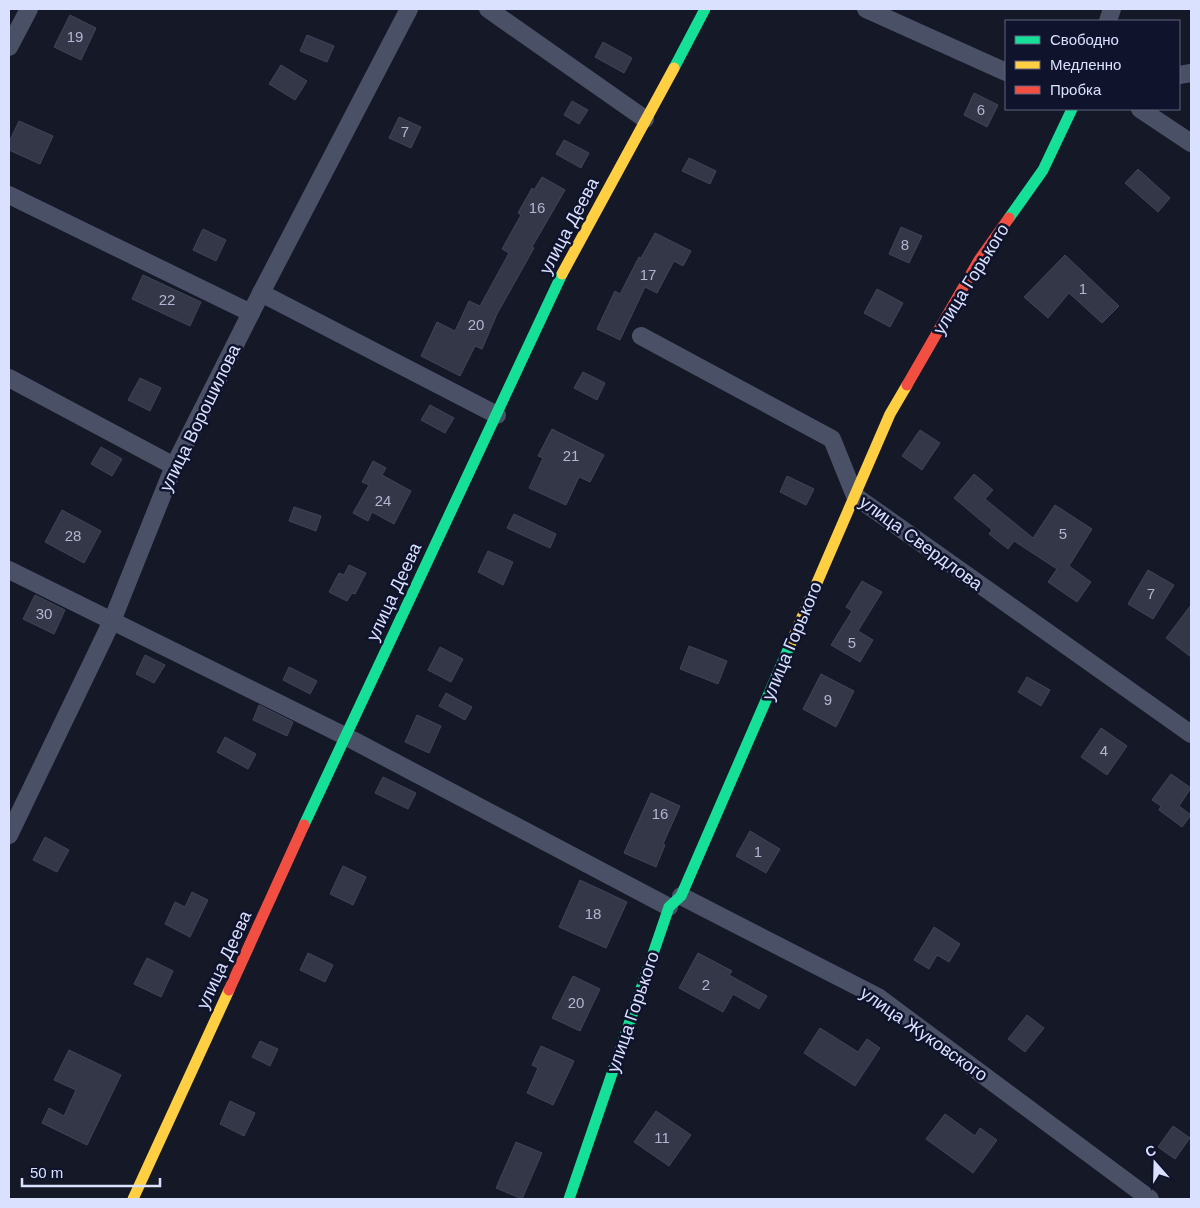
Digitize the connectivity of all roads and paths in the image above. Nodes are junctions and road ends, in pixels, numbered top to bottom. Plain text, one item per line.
1 (29, 9) edge
2 (409, 9) edge
3 (488, 9) edge
4 (705, 9) edge
5 (866, 9) edge
6 (9, 47) edge
7 (1005, 72) edge
8 (1072, 110) edge
9 (1142, 110) edge
10 (645, 119) junction
11 (1191, 143) edge
12 (9, 195) edge
13 (261, 293) junction
14 (251, 313) junction
15 (641, 336) dead end
16 (9, 378) edge
17 (497, 414) junction
18 (174, 466) junction
19 (855, 496) junction
20 (9, 570) edge
21 (112, 621) junction
22 (1191, 734) edge
23 (345, 736) junction
24 (9, 835) edge
25 (675, 902) junction
26 (133, 1199) edge
27 (569, 1199) edge
28 (1150, 1199) edge

1 - 6 street
2 - 13 street, улица Ворошилова
3 - 10 street
4 - 10 street, улица Деева
5 - 7 street
8 - 19 street, улица Горького
9 - 11 street
10 - 17 street, улица Деева
12 - 14 street
13 - 14 street, улица Ворошилова
13 - 17 street
14 - 18 street, улица Ворошилова
15 - 19 street, улица Свердлова
16 - 18 street
17 - 23 street, улица Деева
18 - 21 street, улица Ворошилова
19 - 22 street, улица Свердлова
19 - 25 street, улица Горького
20 - 21 street, улица Жуковского
21 - 23 street, улица Жуковского
21 - 24 street, улица Ворошилова
23 - 25 street, улица Жуковского
23 - 26 street, улица Деева
25 - 27 street, улица Горького
25 - 28 street, улица Жуковского

